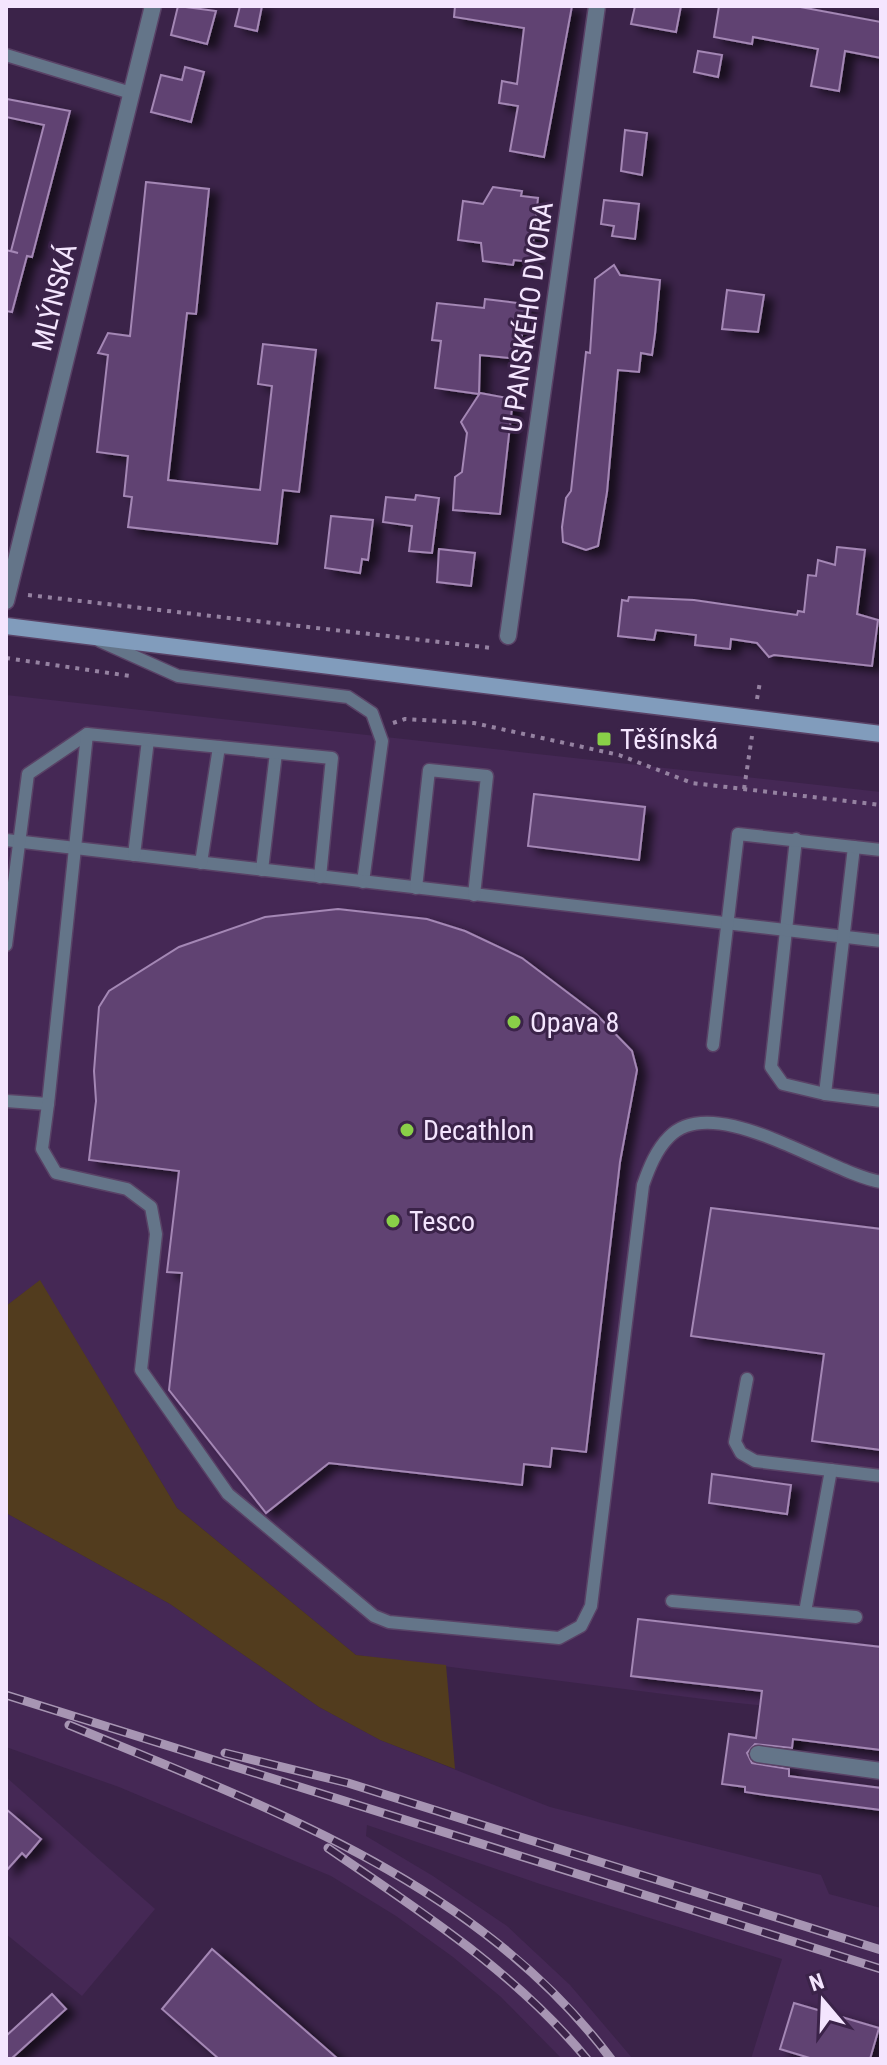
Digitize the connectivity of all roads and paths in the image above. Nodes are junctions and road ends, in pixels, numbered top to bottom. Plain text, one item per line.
1 (153, 6) edge
2 (597, 6) edge
3 (6, 55) edge
4 (131, 93) junction
5 (53, 598) dead end
6 (6, 601) edge
7 (6, 626) edge
8 (508, 636) dead end
9 (94, 638) junction
10 (494, 648) dead end
11 (6, 658) edge
12 (133, 677) dead end
13 (380, 727) junction
14 (87, 734) junction
15 (881, 734) edge
16 (148, 740) junction
17 (219, 747) junction
18 (276, 753) junction
19 (881, 805) edge
20 (796, 839) junction
21 (12, 841) edge
22 (854, 847) junction
23 (75, 849) junction
24 (881, 850) edge
25 (134, 855) junction
26 (201, 863) junction
27 (262, 870) junction
28 (320, 877) junction
29 (363, 882) junction
30 (416, 888) junction
31 (474, 895) junction
32 (727, 924) junction
33 (784, 930) junction
34 (844, 937) junction
35 (881, 941) edge
36 (6, 945) edge
37 (713, 1045) dead end
38 (825, 1094) junction
39 (6, 1101) edge
40 (881, 1101) edge
41 (48, 1104) junction
42 (881, 1182) edge
43 (747, 1379) dead end
44 (831, 1470) junction
45 (881, 1476) edge
46 (672, 1601) dead end
47 (805, 1612) junction
48 (856, 1617) dead end
49 (758, 1754) dead end
50 (881, 1771) edge

1 - 4 street, MLÝNSKÁ
2 - 8 street, U PANSKÉHO DVORA
3 - 4 lane
4 - 6 street, MLÝNSKÁ
5 - 10 path
7 - 9 street
9 - 13 lane
9 - 15 street
11 - 12 path
13 - 19 path
13 - 29 lane
14 - 16 lane
14 - 21 lane
14 - 23 lane
16 - 17 lane
16 - 25 lane
17 - 18 lane
17 - 26 lane
18 - 27 lane
18 - 28 lane
20 - 22 lane
20 - 32 lane
20 - 33 lane
21 - 23 lane
21 - 36 lane
22 - 24 lane
22 - 34 lane
23 - 25 lane
23 - 41 lane
25 - 26 lane
26 - 27 lane
27 - 28 lane
28 - 29 lane
29 - 30 lane
30 - 31 lane
30 - 31 lane
31 - 32 lane
32 - 33 lane
32 - 37 lane
33 - 34 lane
33 - 38 lane
34 - 35 lane
34 - 38 lane
38 - 40 lane
39 - 41 lane
41 - 42 lane
43 - 44 lane
44 - 45 lane
44 - 47 lane
46 - 47 lane
47 - 48 lane
49 - 50 street

